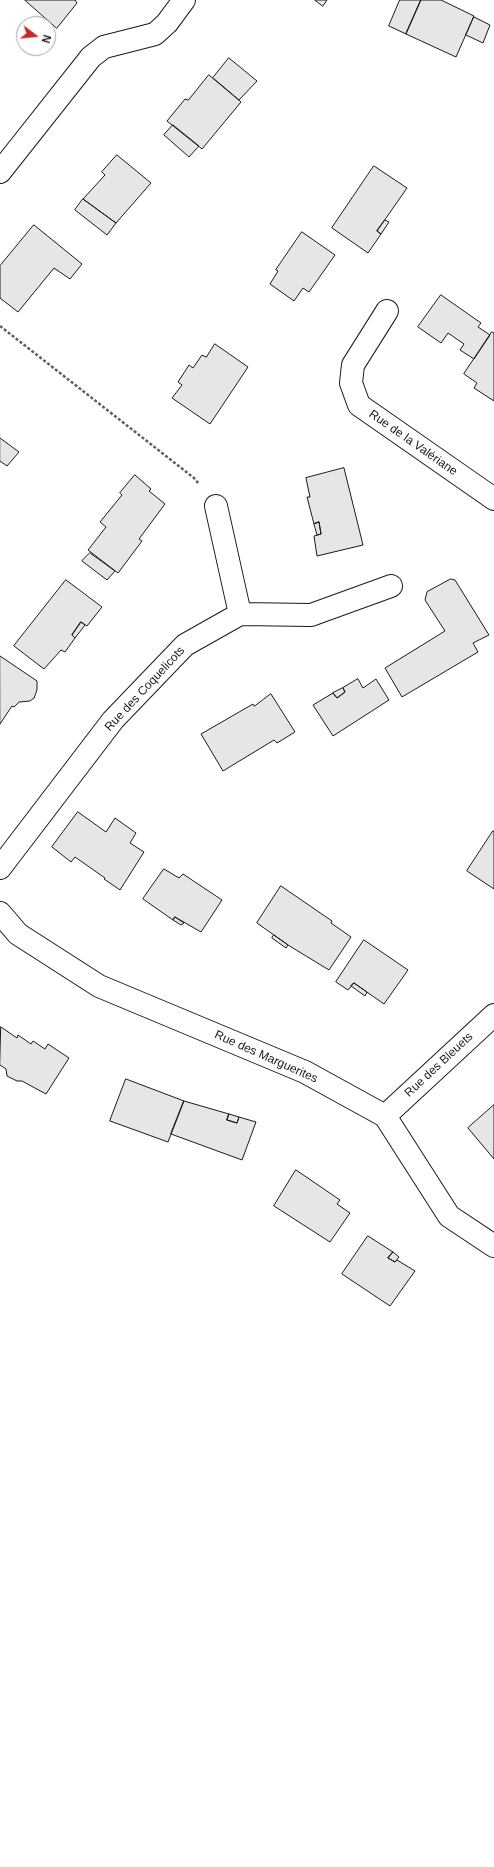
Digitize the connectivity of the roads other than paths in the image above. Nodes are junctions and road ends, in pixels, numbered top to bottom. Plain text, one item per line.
1 (184, 0) edge
2 (0, 172) edge
3 (387, 311) dead end
4 (494, 499) edge
5 (216, 506) road end
6 (391, 586) dead end
7 (240, 614) junction
8 (0, 868) edge
9 (0, 913) edge
10 (494, 1015) edge
11 (385, 1116) junction
12 (494, 1246) edge

1 - 2 street
3 - 4 street, Rue de la Valériane
5 - 7 street
6 - 7 street
7 - 8 street, Rue des Coquelicots
9 - 11 street, Rue des Marguerites
10 - 11 street, Rue des Bleuets
11 - 12 street, Rue des Marguerites

